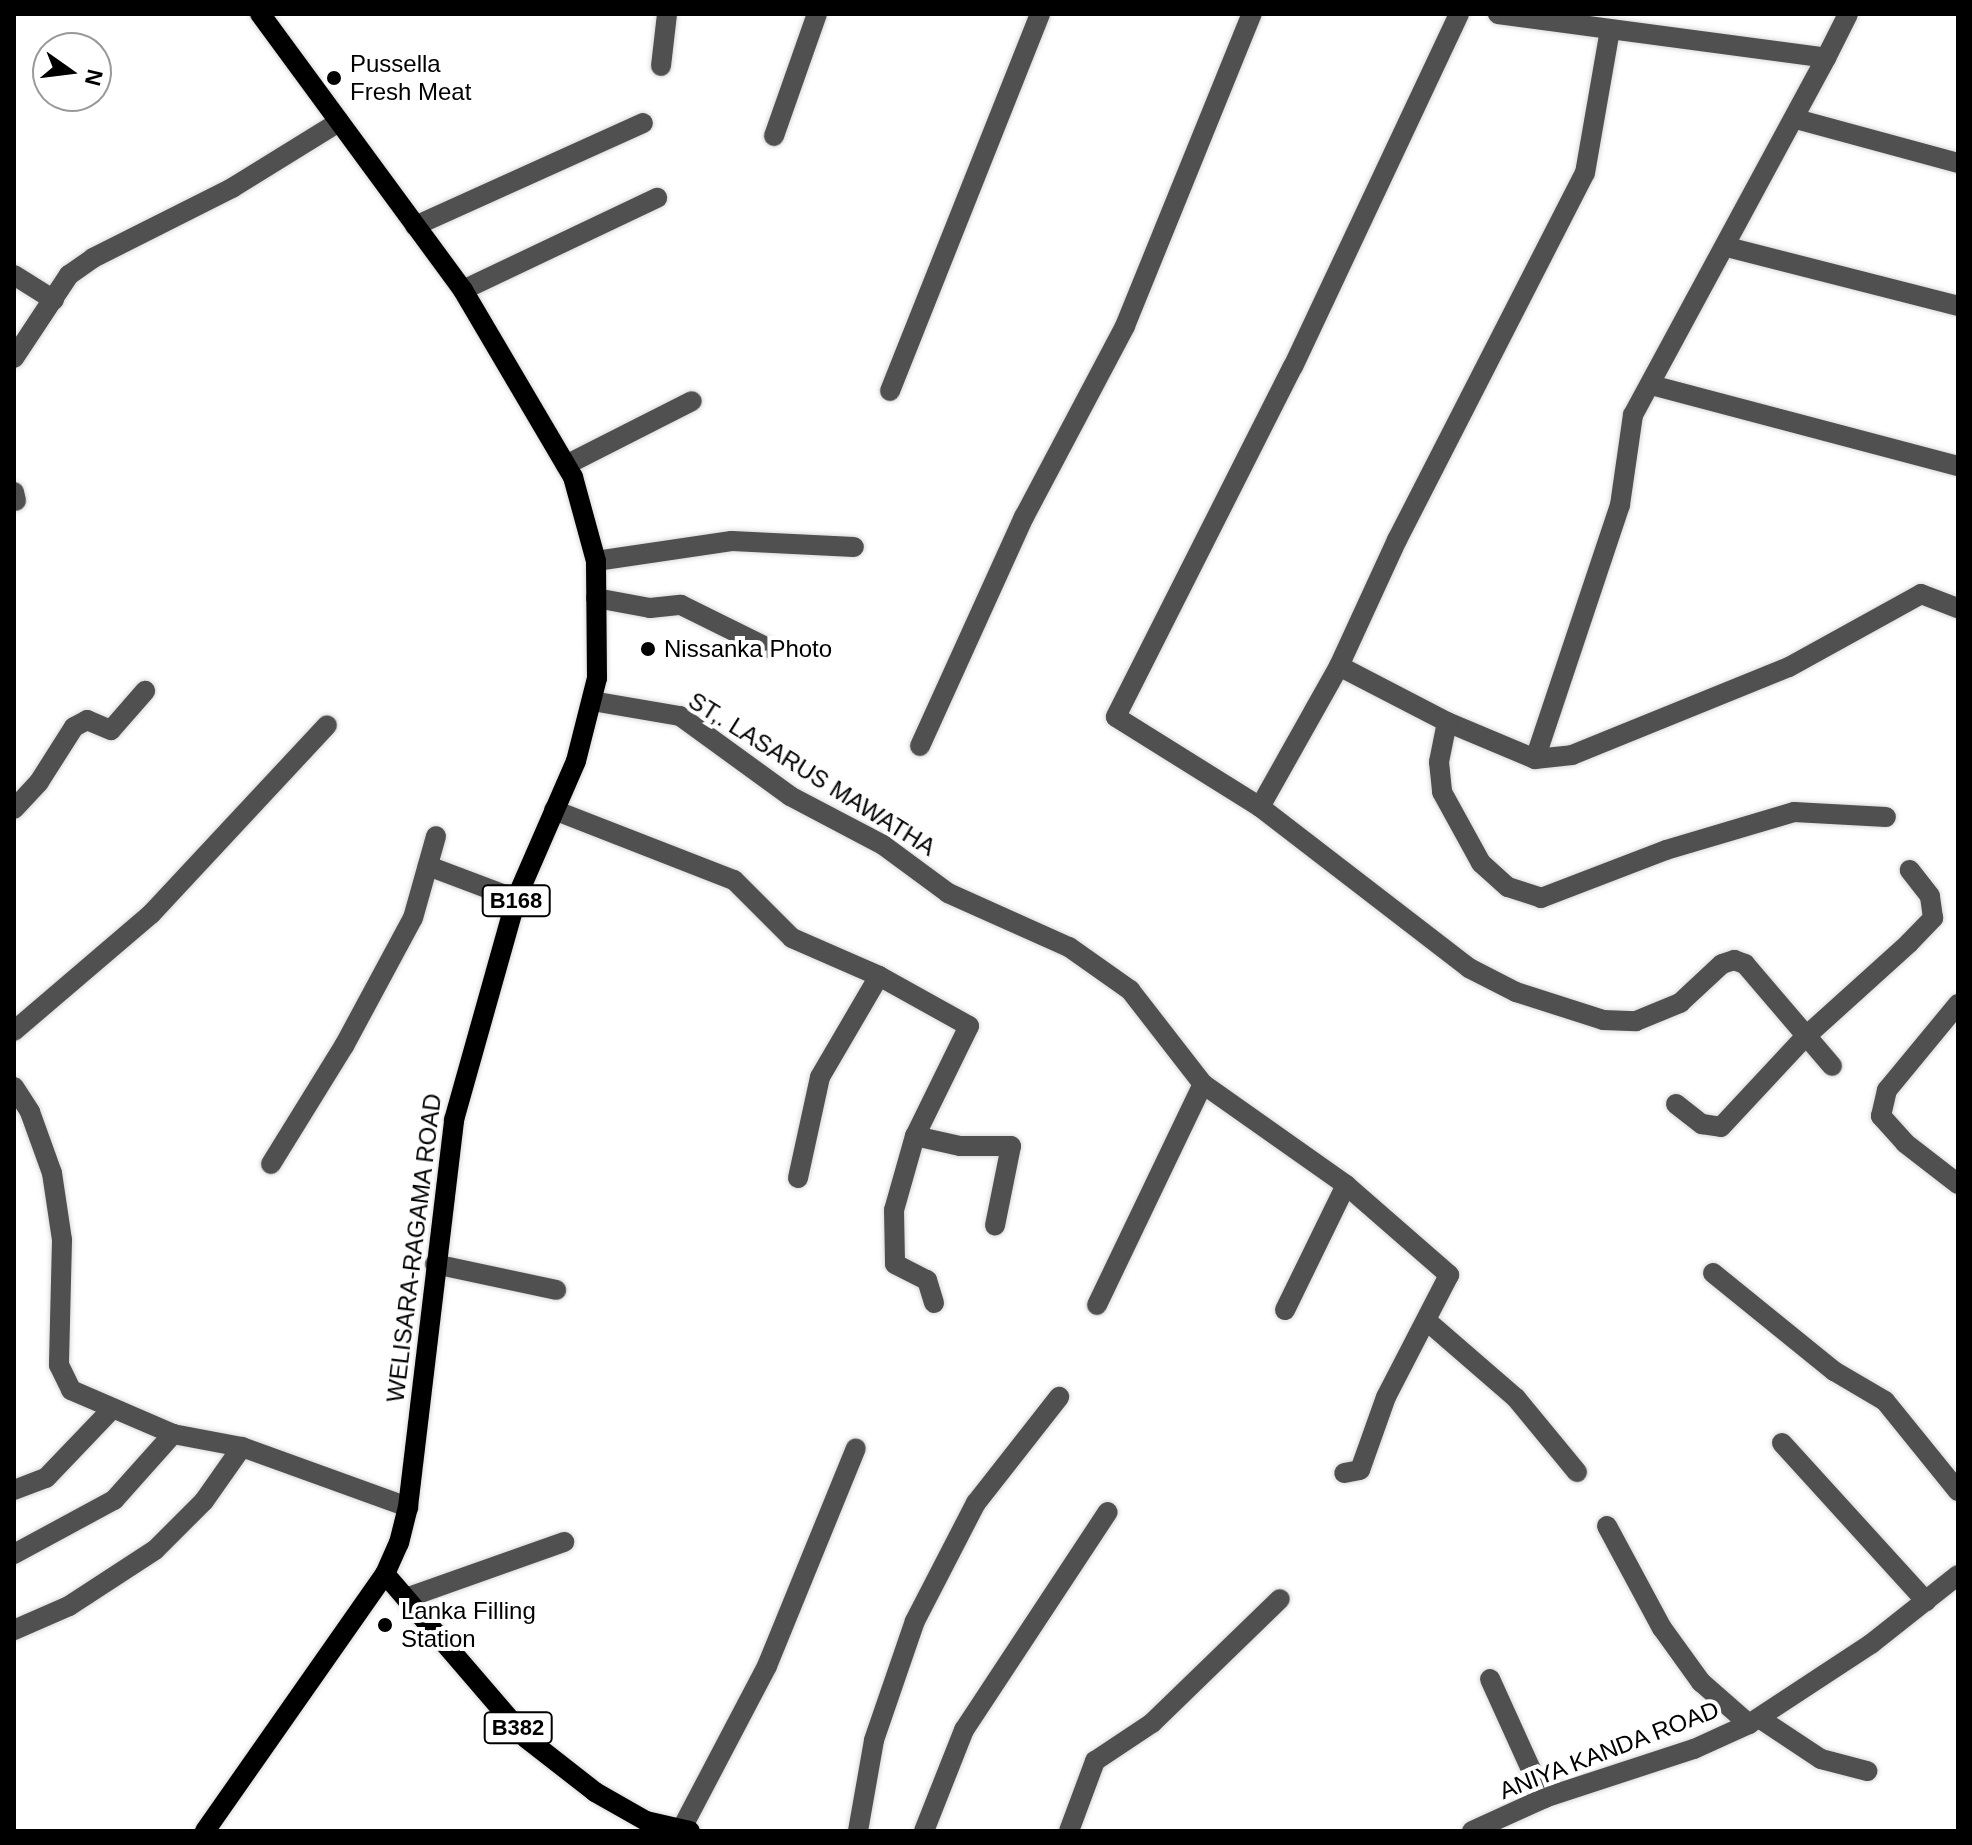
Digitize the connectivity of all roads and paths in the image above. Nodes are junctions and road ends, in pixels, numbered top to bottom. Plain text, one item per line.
1 (260, 14) edge
2 (667, 14) edge
3 (817, 14) edge
4 (1040, 14) edge
5 (1252, 14) edge
6 (1459, 14) edge
7 (1498, 14) edge
8 (1848, 14) edge
9 (1610, 30) junction
10 (1826, 58) junction
11 (661, 66) dead end
12 (1796, 119) junction
13 (339, 122) junction
14 (643, 123) dead end
15 (774, 136) dead end
16 (1958, 163) edge
17 (657, 198) dead end
18 (415, 226) junction
19 (1727, 247) junction
20 (14, 275) edge
21 (463, 290) junction
22 (54, 300) junction
23 (1958, 306) edge
24 (14, 358) edge
25 (1651, 385) junction
26 (890, 391) dead end
27 (692, 401) dead end
28 (566, 465) junction
29 (1958, 466) edge
30 (854, 547) dead end
31 (596, 561) junction
32 (596, 598) junction
33 (1958, 608) edge
34 (768, 648) dead end
35 (1339, 666) junction
36 (145, 691) dead end
37 (592, 701) junction
38 (1447, 722) junction
39 (327, 725) dead end
40 (920, 746) dead end
41 (1535, 759) junction
42 (1260, 807) junction
43 (14, 809) edge
44 (554, 810) junction
45 (1886, 817) dead end
46 (436, 836) dead end
47 (428, 866) junction
48 (1910, 870) dead end
49 (516, 899) junction
50 (879, 976) junction
51 (1958, 1004) edge
52 (14, 1031) edge
53 (1804, 1038) junction
54 (1832, 1066) dead end
55 (1203, 1084) junction
56 (14, 1087) edge
57 (1676, 1104) dead end
58 (915, 1136) junction
59 (271, 1164) dead end
60 (798, 1178) dead end
61 (1958, 1184) edge
62 (1346, 1185) junction
63 (995, 1225) dead end
64 (435, 1264) junction
65 (1713, 1273) dead end
66 (556, 1290) dead end
67 (934, 1303) dead end
68 (1097, 1305) dead end
69 (1285, 1310) dead end
70 (1427, 1321) junction
71 (1059, 1397) dead end
72 (111, 1410) junction
73 (173, 1434) junction
74 (1782, 1443) dead end
75 (242, 1447) junction
76 (856, 1448) dead end
77 (1577, 1472) dead end
78 (1344, 1473) dead end
79 (14, 1490) edge
80 (1958, 1491) edge
81 (408, 1507) junction
82 (1108, 1512) dead end
83 (1607, 1526) dead end
84 (564, 1542) dead end
85 (14, 1554) edge
86 (385, 1574) junction
87 (1958, 1575) edge
88 (406, 1598) junction
89 (1280, 1599) dead end
90 (1926, 1601) junction
91 (14, 1630) edge
92 (1490, 1679) dead end
93 (1754, 1721) junction
94 (1867, 1771) dead end
95 (1544, 1798) junction
96 (686, 1830) edge
97 (205, 1831) edge
98 (858, 1831) edge
99 (924, 1831) edge
100 (1069, 1831) edge
101 (1472, 1831) edge

1 - 13 main road, WELISARA-RAGAMA ROAD / B168
2 - 11 street
3 - 15 street
4 - 26 street
5 - 40 street
6 - 42 street
7 - 9 street
8 - 10 street
9 - 10 street
9 - 35 street
10 - 12 street
12 - 16 street
12 - 19 street
13 - 18 main road, WELISARA-RAGAMA ROAD / B168
13 - 22 street
14 - 18 street
17 - 21 street
18 - 21 main road, WELISARA-RAGAMA ROAD / B168
19 - 23 street
19 - 25 street
20 - 22 street
21 - 28 main road, WELISARA-RAGAMA ROAD / B168
22 - 24 street
25 - 29 street
25 - 41 street
27 - 28 street
28 - 31 main road, WELISARA-RAGAMA ROAD / B168
30 - 31 street
31 - 32 main road, WELISARA-RAGAMA ROAD / B168
32 - 34 street
32 - 37 main road, WELISARA-RAGAMA ROAD / B168
33 - 41 street
35 - 38 street
35 - 42 street
36 - 43 street
37 - 44 main road, WELISARA-RAGAMA ROAD / B168
37 - 55 street, ST,. LASARUS MAWATHA
38 - 41 street
38 - 45 street
39 - 52 street
42 - 53 street
44 - 49 main road, WELISARA-RAGAMA ROAD / B168
44 - 50 street
46 - 47 street
47 - 49 street
47 - 59 street
48 - 53 street
49 - 64 main road, WELISARA-RAGAMA ROAD / B168
50 - 58 street
50 - 60 street
51 - 61 street
53 - 54 street
53 - 57 street
55 - 62 street, ST,. LASARUS MAWATHA
55 - 68 street
56 - 72 street
58 - 63 street
58 - 67 street
62 - 69 street
62 - 70 street, ST,. LASARUS MAWATHA
64 - 66 street
64 - 81 main road, WELISARA-RAGAMA ROAD / B168
65 - 80 street
70 - 77 street
70 - 78 street, ST,. LASARUS MAWATHA
71 - 98 street
72 - 73 street
72 - 79 street
73 - 75 street
73 - 85 street
74 - 90 street
75 - 81 street
75 - 91 street
76 - 96 street
81 - 86 main road, WELISARA-RAGAMA ROAD / B168
82 - 99 street
83 - 93 street
84 - 88 street
86 - 88 main road, B382
86 - 97 main road, WELISARA-RAGAMA ROAD / B168
87 - 90 street, ANIYA KANDA ROAD
88 - 96 main road, B382
89 - 100 street
90 - 93 street, ANIYA KANDA ROAD
92 - 95 street
93 - 94 street
93 - 95 street, ANIYA KANDA ROAD
95 - 101 street, ANIYA KANDA ROAD

